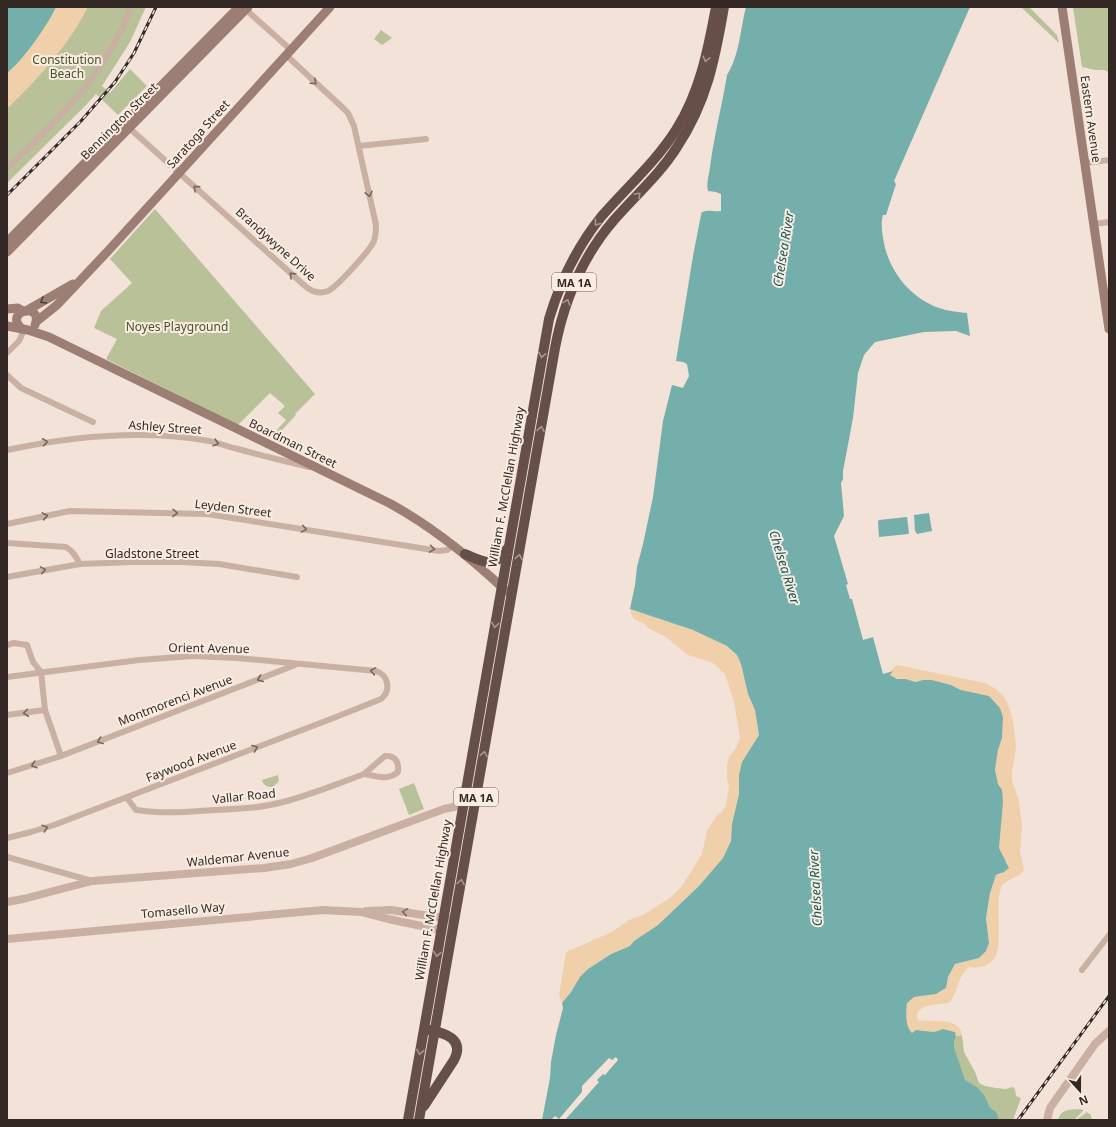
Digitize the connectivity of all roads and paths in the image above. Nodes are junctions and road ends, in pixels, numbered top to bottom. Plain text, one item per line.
1 (131, 7) edge
2 (330, 7) edge
3 (716, 7) edge
4 (724, 7) edge
5 (1062, 7) edge
6 (244, 8) edge
7 (288, 53) junction
8 (126, 126) junction
9 (426, 139) dead end
10 (359, 146) junction
11 (1109, 160) edge
12 (1085, 163) junction
13 (7, 168) edge
14 (179, 173) junction
15 (55, 198) junction
16 (1109, 222) edge
17 (1094, 224) junction
18 (7, 242) edge
19 (7, 252) edge
20 (84, 276) junction
21 (1107, 296) edge
22 (7, 309) edge
23 (25, 311) junction
24 (36, 322) junction
25 (7, 326) edge
26 (24, 329) junction
27 (1109, 329) edge
28 (49, 337) junction
29 (7, 353) edge
30 (7, 375) edge
31 (92, 422) dead end
32 (7, 450) edge
33 (284, 451) junction
34 (277, 460) junction
35 (319, 470) junction
36 (7, 524) edge
37 (7, 543) edge
38 (454, 545) junction
39 (509, 545) junction
40 (465, 554) junction
41 (80, 564) junction
42 (7, 577) edge
43 (297, 577) dead end
44 (502, 587) junction
45 (512, 596) junction
46 (7, 645) edge
47 (297, 664) junction
48 (41, 672) junction
49 (7, 677) edge
50 (381, 699) joint
51 (45, 710) junction
52 (7, 715) edge
53 (61, 756) junction
54 (7, 773) edge
55 (364, 774) junction
56 (127, 798) junction
57 (463, 805) junction
58 (7, 838) edge
59 (7, 857) edge
60 (92, 881) junction
61 (7, 902) edge
62 (361, 912) junction
63 (443, 918) junction
64 (454, 920) junction
65 (441, 930) junction
66 (1109, 935) edge
67 (7, 939) edge
68 (1082, 970) dead end
69 (424, 1029) junction
70 (435, 1031) junction
71 (1109, 1031) edge
72 (420, 1116) edge
73 (408, 1120) edge
74 (1046, 1120) edge

1 - 13 street
2 - 7 main road, Saratoga Street
3 -> 39 highway, William F. McClellan Highway / MA 1A
45 -> 4 highway, William F. McClellan Highway / MA 1A
5 - 12 main road, Eastern Avenue
6 - 7 street, Brandywyne Drive
6 - 8 main road, Bennington Street
7 -> 10 street, Brandywyne Drive
7 - 14 main road, Saratoga Street
8 - 14 street, Brandywyne Drive
8 - 15 main road, Bennington Street
9 - 10 street
10 -> 14 street, Brandywyne Drive
11 - 12 street
12 - 17 main road, Eastern Avenue
14 - 20 main road, Saratoga Street
15 - 18 main road, Bennington Street
15 - 19 main road, Bennington Street
16 - 17 street
17 - 21 main road, Eastern Avenue
20 -> 23 main road, Saratoga Street
20 - 24 main road, Saratoga Street
21 - 27 main road, Eastern Avenue
22 - 23 main road
23 - 24 main road
23 - 26 main road
24 - 26 main road
24 - 28 main road, Boardman Street
25 - 26 main road
26 - 28 main road, Boardman Street
26 - 29 street
28 - 33 main road, Boardman Street
30 - 31 street
32 -> 34 street, Ashley Street
33 - 34 street
33 - 35 main road, Boardman Street
34 - 35 street, Ashley Street
35 - 38 main road, Boardman Street
36 -> 38 street, Leyden Street
37 - 41 street
38 - 40 main road, Boardman Street
39 - 40 highway
39 - 44 highway, William F. McClellan Highway / MA 1A
40 - 44 main road, Boardman Street
42 -> 41 street, Gladstone Street
41 - 43 street, Gladstone Street
44 - 45 main road, Boardman Street
44 -> 57 highway, William F. McClellan Highway / MA 1A
64 -> 45 highway, William F. McClellan Highway / MA 1A
46 - 48 street
47 - 48 street, Orient Avenue
50 -> 47 street, Orient Avenue
47 -> 53 street, Montmorenci Avenue
48 - 49 street, Orient Avenue
48 - 51 street
56 -> 50 street, Faywood Avenue
51 -> 52 street
51 - 53 street
53 -> 54 street, Montmorenci Avenue
55 - 55 street, Vallar Road
55 - 56 street, Vallar Road
58 -> 56 street, Faywood Avenue
57 - 60 street, Waldemar Avenue
57 - 63 highway, William F. McClellan Highway / MA 1A
59 - 60 street
60 - 61 street, Waldemar Avenue
63 -> 62 street, Tomasello Way
62 - 65 street, Tomasello Way
62 - 67 street, Tomasello Way
63 - 64 street, Tomasello Way
63 - 65 highway, William F. McClellan Highway / MA 1A
64 - 70 highway, William F. McClellan Highway / MA 1A
65 -> 69 highway, William F. McClellan Highway / MA 1A
66 - 68 street
69 - 70 highway
69 -> 73 highway, MA 1A
70 - 72 highway, MA 1A
70 - 72 highway
71 - 74 street

